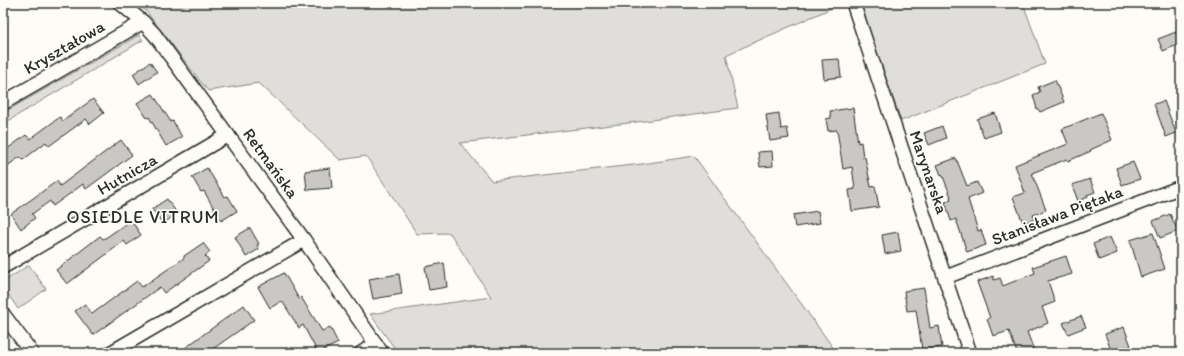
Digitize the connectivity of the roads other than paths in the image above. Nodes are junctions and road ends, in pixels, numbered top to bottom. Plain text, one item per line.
1 (120, 3) edge
2 (853, 3) edge
3 (143, 22) junction
4 (3, 103) edge
5 (228, 135) junction
6 (1181, 187) edge
7 (304, 240) junction
8 (3, 267) edge
9 (946, 277) junction
10 (3, 314) edge
11 (379, 348) edge
12 (32, 353) edge
13 (110, 353) edge
14 (361, 353) edge
15 (970, 353) edge

1 - 3 street, Retmańska
2 - 9 street, Marynarska
3 - 4 street, Kryształowa
3 - 5 street, Retmańska
5 - 7 street, Retmańska
5 - 8 street, Hutnicza
6 - 9 street, Stanisława Piętaka
7 - 11 street, Retmańska
7 - 13 street
9 - 15 street, Marynarska
10 - 12 street
11 - 14 street

